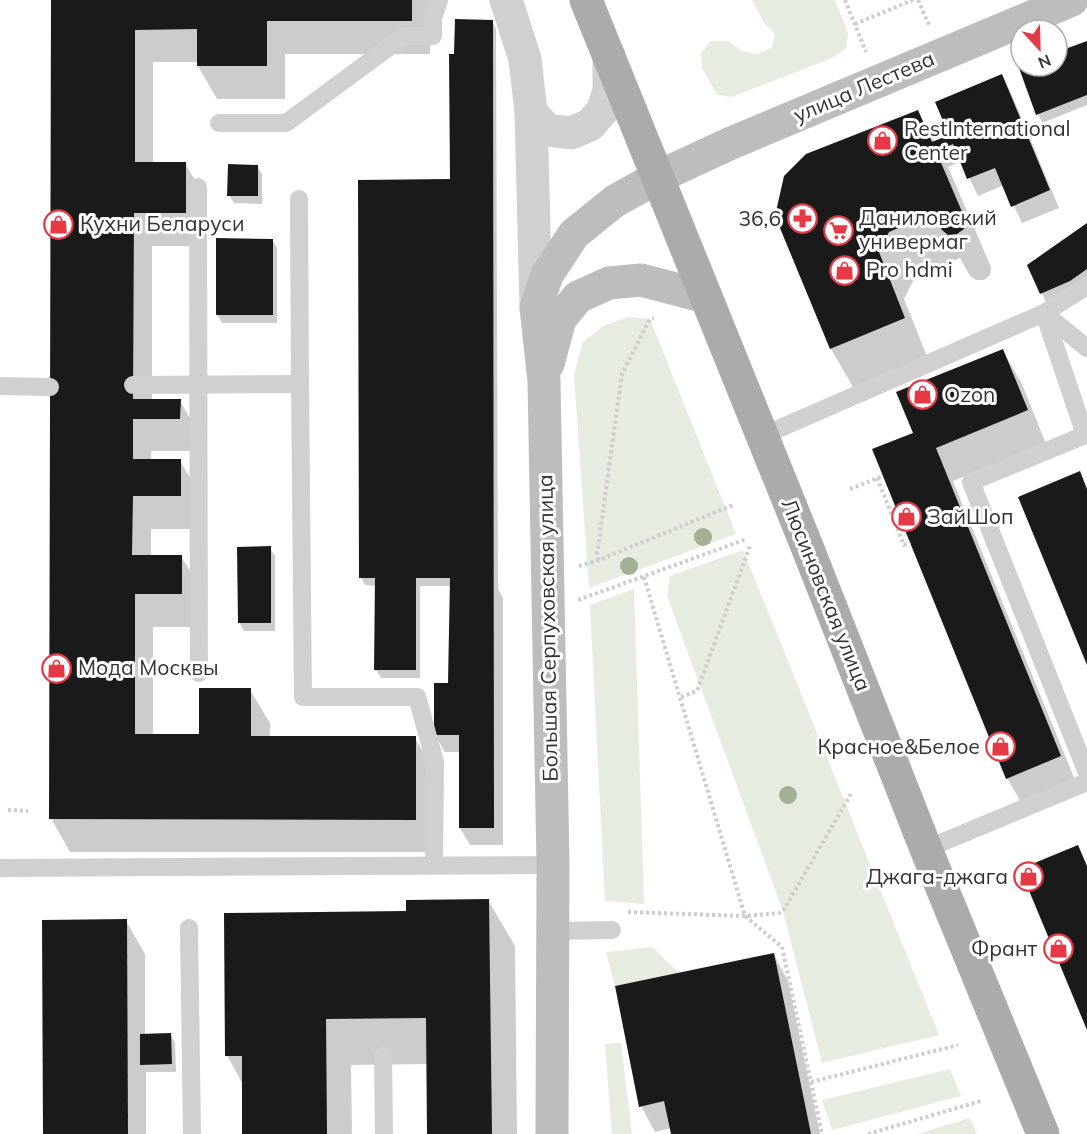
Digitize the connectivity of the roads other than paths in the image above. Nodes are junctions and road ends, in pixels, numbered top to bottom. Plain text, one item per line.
1 (439, 0) edge
2 (506, 0) edge
3 (586, 0) edge
4 (1072, 0) edge
5 (609, 56) junction
6 (531, 112) junction
7 (219, 123) dead end
8 (658, 177) junction
9 (198, 187) dead end
10 (299, 199) dead end
11 (1087, 286) edge
12 (706, 297) junction
13 (536, 308) junction
14 (1044, 313) junction
15 (1087, 348) edge
16 (544, 381) junction
17 (197, 384) junction
18 (300, 384) junction
19 (133, 385) dead end
20 (0, 386) edge
21 (50, 387) dead end
22 (762, 436) junction
23 (1086, 438) edge
24 (199, 673) dead end
25 (1087, 773) edge
26 (1087, 782) edge
27 (926, 849) junction
28 (553, 865) junction
29 (434, 866) junction
30 (0, 868) edge
31 (189, 928) dead end
32 (612, 930) dead end
33 (553, 931) junction
34 (383, 1056) dead end
35 (192, 1134) edge
36 (384, 1134) edge
37 (552, 1134) edge
38 (1043, 1134) edge

1 - 7 lane
2 - 6 street
3 - 5 main road, Люсиновская улица
4 - 8 street, улица Лестева
5 - 6 street, Люсиновская улица
5 - 8 main road, Люсиновская улица
6 - 13 street
8 - 12 main road, Люсиновская улица
8 - 13 street, Большая Серпуховская улица
9 - 17 lane
10 - 18 lane
11 - 14 lane
12 - 16 street
12 - 22 main road, Люсиновская улица
13 - 16 street, Большая Серпуховская улица
14 - 15 lane
14 - 22 lane
14 - 23 lane
16 - 28 street, Большая Серпуховская улица
17 - 18 lane
17 - 19 lane
17 - 24 lane
18 - 29 lane
20 - 21 lane
22 - 27 main road, Люсиновская улица
23 - 25 lane
26 - 27 lane
27 - 38 main road, Люсиновская улица
28 - 29 lane
28 - 33 street, Большая Серпуховская улица
29 - 30 lane
31 - 35 lane
32 - 33 lane
33 - 37 street, Большая Серпуховская улица
34 - 36 lane

